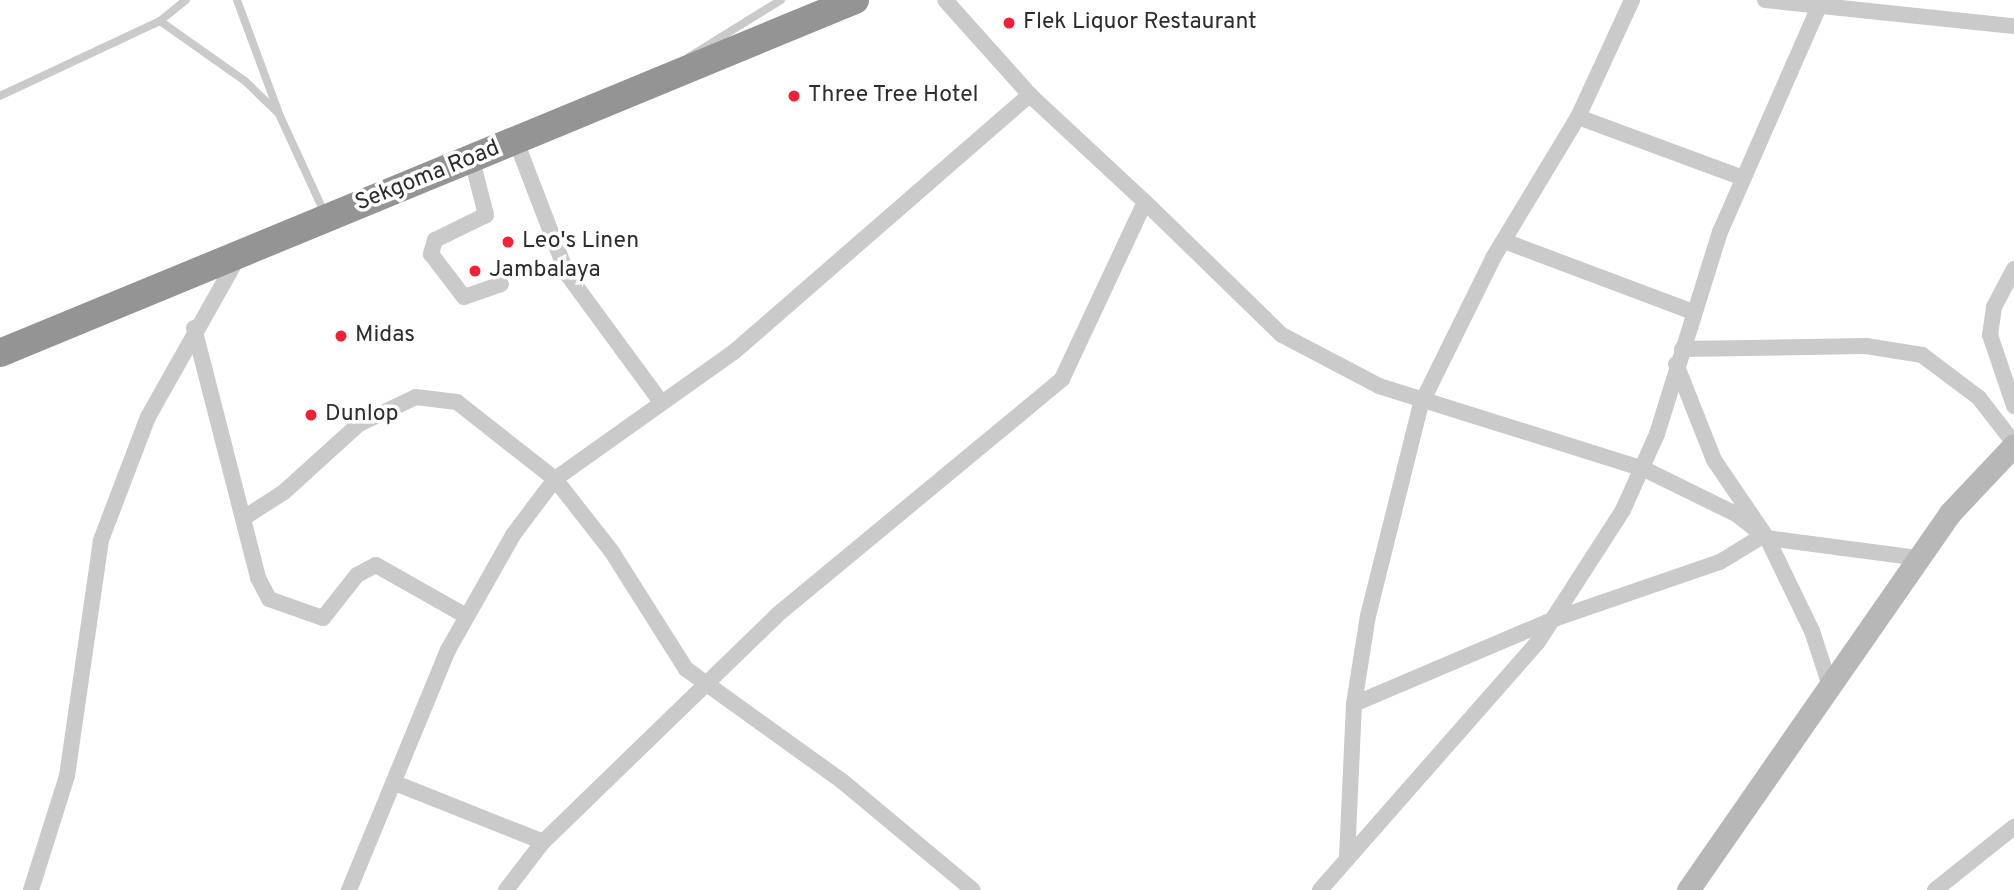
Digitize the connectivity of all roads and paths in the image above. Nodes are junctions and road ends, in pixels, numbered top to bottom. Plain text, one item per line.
1 (186, 0) edge
2 (237, 0) edge
3 (781, 0) edge
4 (855, 0) edge
5 (944, 0) edge
6 (1632, 0) edge
7 (1765, 0) edge
8 (1820, 5) edge
9 (160, 21) junction
10 (2014, 26) edge
11 (666, 76) junction
12 (1030, 95) junction
13 (0, 96) edge
14 (279, 114) junction
15 (1578, 117) junction
16 (516, 141) junction
17 (472, 160) junction
18 (1743, 178) junction
19 (1145, 202) junction
20 (327, 219) junction
21 (1504, 241) junction
22 (238, 257) junction
23 (2014, 268) edge
24 (500, 284) dead end
25 (1693, 312) junction
26 (194, 328) junction
27 (0, 353) edge
28 (1679, 357) junction
29 (661, 402) junction
30 (1421, 404) junction
31 (2014, 406) edge
32 (2014, 444) edge
33 (1644, 469) junction
34 (555, 479) junction
35 (245, 517) junction
36 (1766, 537) junction
37 (1918, 558) junction
38 (466, 616) junction
39 (1557, 618) junction
40 (707, 681) junction
41 (1829, 686) junction
42 (1354, 704) junction
43 (395, 783) junction
44 (2014, 827) edge
45 (543, 842) junction
46 (1347, 858) junction
47 (31, 890) edge
48 (349, 890) edge
49 (506, 890) edge
50 (972, 890) edge
51 (1320, 890) edge
52 (1688, 890) edge
53 (1935, 890) edge

1 - 9 lane
2 - 14 lane
3 - 11 lane
4 - 11 highway, Sekgoma Road
5 - 12 street
6 - 15 street
7 - 8 street
8 - 10 street
8 - 18 street
9 - 13 lane
9 - 14 lane
11 - 16 highway, Sekgoma Road
12 - 19 street
12 - 29 street
14 - 20 lane
15 - 18 street
15 - 21 street
16 - 17 highway, Sekgoma Road
16 - 29 street
17 - 20 highway, Sekgoma Road
17 - 24 street
18 - 25 street
19 - 30 street
19 - 40 street
20 - 22 highway, Sekgoma Road
21 - 25 street
21 - 30 street
22 - 26 street
22 - 27 highway, Sekgoma Road
23 - 31 street
25 - 28 street
26 - 35 street
26 - 47 street
28 - 32 street
28 - 33 street
28 - 36 street
29 - 34 street
30 - 33 street
30 - 42 street
32 - 37 street
33 - 36 street
33 - 39 street
34 - 35 street
34 - 38 street
34 - 40 street
35 - 38 street
36 - 37 street
36 - 39 street
36 - 41 street
37 - 41 street
38 - 43 street
39 - 42 street
39 - 46 street
40 - 45 street
40 - 50 street
41 - 52 street
42 - 46 street
43 - 45 street
43 - 48 street
44 - 53 street
45 - 49 street
46 - 51 street

